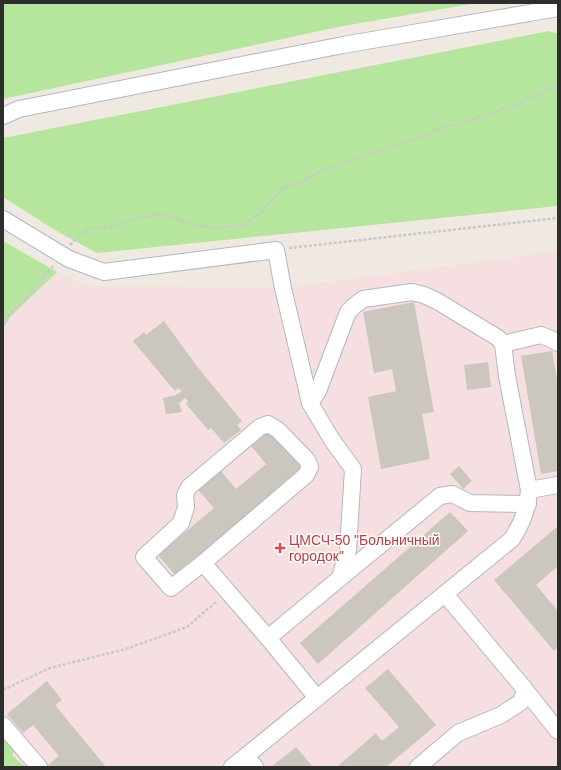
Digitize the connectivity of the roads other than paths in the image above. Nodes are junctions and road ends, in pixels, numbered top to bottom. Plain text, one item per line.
1 (558, 8) edge
2 (3, 116) edge
3 (3, 219) edge
4 (503, 344) junction
5 (558, 344) edge
6 (310, 403) junction
7 (558, 485) edge
8 (529, 497) junction
9 (203, 563) junction
10 (340, 578) junction
11 (445, 594) junction
12 (268, 638) junction
13 (523, 687) junction
14 (317, 698) junction
15 (3, 725) edge
16 (558, 731) edge
17 (250, 762) edge
18 (39, 767) edge
19 (232, 767) edge
20 (418, 767) edge

1 - 2 street
3 - 6 street
4 - 5 street
4 - 6 street
4 - 8 street
6 - 10 street
7 - 8 street
8 - 10 street
8 - 11 street
9 - 9 street
9 - 12 street
10 - 12 street
11 - 13 street
11 - 14 street
12 - 14 street
13 - 16 street
13 - 20 street
14 - 17 street
15 - 18 street
17 - 19 street

